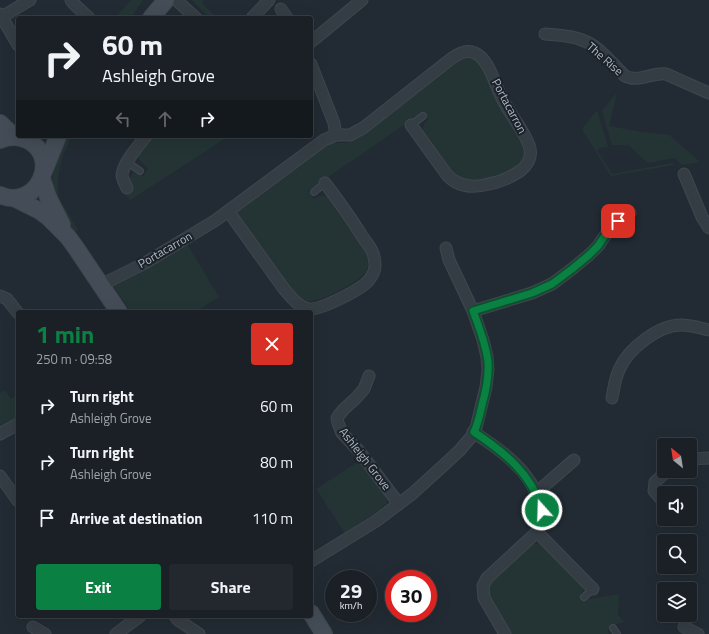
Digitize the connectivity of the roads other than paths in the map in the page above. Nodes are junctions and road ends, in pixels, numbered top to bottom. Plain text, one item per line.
1 (30, 0) edge
2 (71, 0) edge
3 (166, 0) edge
4 (176, 0) edge
5 (269, 0) edge
6 (362, 0) edge
7 (1, 16) edge
8 (87, 16) edge
9 (153, 16) edge
10 (194, 16) edge
11 (254, 16) edge
12 (545, 34) dead end
13 (313, 40) edge
14 (16, 41) edge
15 (313, 69) edge
16 (709, 93) edge
17 (423, 116) dead end
18 (0, 123) edge
19 (411, 125) joint
20 (336, 135) junction
21 (16, 138) edge
22 (57, 138) edge
23 (144, 138) edge
24 (127, 162) junction
25 (140, 171) dead end
26 (684, 174) dead end
27 (43, 175) junction
28 (325, 183) joint
29 (127, 188) dead end
30 (314, 192) dead end
31 (6, 198) edge
32 (228, 212) junction
33 (630, 213) dead end
34 (709, 228) edge
35 (68, 237) junction
36 (446, 248) dead end
37 (101, 285) junction
38 (0, 296) edge
39 (16, 310) edge
40 (118, 310) edge
41 (473, 311) junction
42 (709, 330) edge
43 (369, 376) dead end
44 (612, 398) dead end
45 (16, 425) edge
46 (474, 432) junction
47 (0, 434) edge
48 (709, 458) edge
49 (697, 459) edge
50 (574, 460) dead end
51 (0, 476) edge
52 (660, 478) edge
53 (536, 493) junction
54 (657, 494) edge
55 (16, 498) edge
56 (399, 504) junction
57 (537, 532) junction
58 (313, 560) edge
59 (593, 589) joint
60 (584, 597) dead end
61 (313, 616) edge
62 (137, 618) edge
63 (176, 618) edge
64 (33, 627) dead end
65 (684, 627) dead end
66 (613, 628) dead end
67 (45, 634) edge
68 (116, 634) edge
69 (199, 634) edge
70 (324, 634) edge
71 (505, 634) edge
72 (617, 634) edge
73 (698, 634) edge

1 - 7 street
2 - 8 street
3 - 9 street
4 - 10 street
5 - 11 street
6 - 13 street
7 - 14 street
12 - 16 street, The Rise
15 - 20 street
17 - 19 lane, Portacarron
18 - 21 street
19 - 20 street, Portacarron
20 - 32 street, Portacarron
21 - 27 street
22 - 27 street
23 - 24 street
24 - 25 lane
24 - 29 street
26 - 34 street
27 - 31 street
27 - 35 street
28 - 30 lane
28 - 32 street
31 - 35 street
32 - 37 street, Portacarron
33 - 41 street
35 - 37 street
36 - 41 street
37 - 40 street
38 - 39 street
41 - 46 street
42 - 44 street
43 - 56 street, Ashleigh Grove
45 - 47 street
46 - 53 street
46 - 56 street
48 - 49 street
50 - 53 street
51 - 55 street
52 - 54 street
53 - 57 street
56 - 58 street
57 - 59 street
57 - 71 street
59 - 60 lane
61 - 70 street
62 - 68 street
63 - 69 street
64 - 67 street
65 - 73 street
66 - 72 lane

